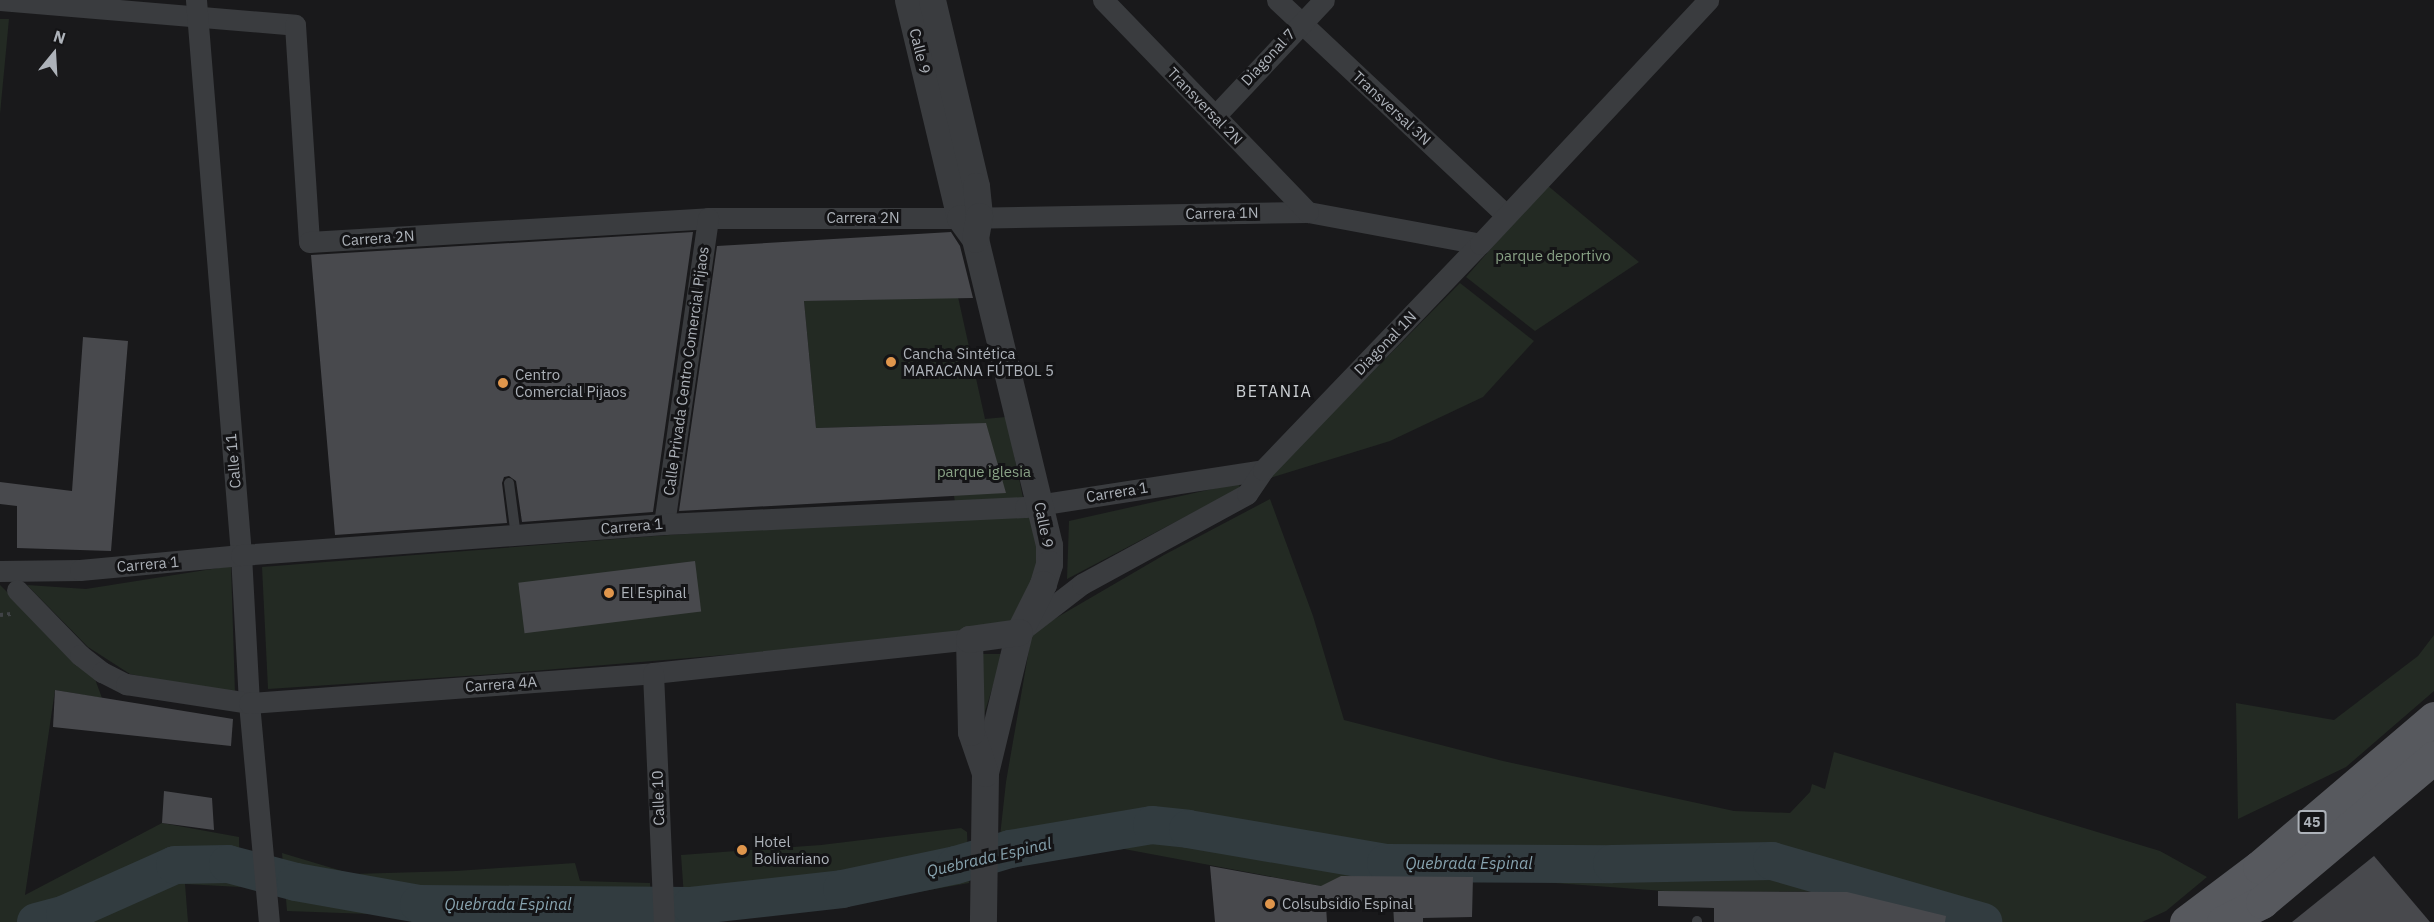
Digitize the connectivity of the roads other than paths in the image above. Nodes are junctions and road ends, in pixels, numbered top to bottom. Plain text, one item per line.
1 (0, 0) edge
2 (908, 0) edge
3 (932, 0) edge
4 (1102, 0) edge
5 (1277, 0) edge
6 (1324, 0) edge
7 (1708, 0) edge
8 (196, 8) edge
9 (1300, 22) junction
10 (1215, 116) junction
11 (1308, 212) junction
12 (1506, 215) junction
13 (708, 218) junction
14 (971, 224) junction
15 (1480, 244) junction
16 (1263, 470) junction
17 (509, 483) dead end
18 (1040, 504) junction
19 (664, 524) junction
20 (516, 536) junction
21 (241, 555) junction
22 (0, 571) edge
23 (17, 590) dead end
24 (1019, 632) junction
25 (969, 639) junction
26 (653, 673) junction
27 (249, 703) junction
28 (2434, 718) edge
29 (2434, 757) edge
30 (986, 773) junction
31 (268, 915) edge
32 (664, 920) edge
33 (983, 922) edge
34 (2186, 922) edge
35 (2223, 922) edge

1 - 8 street, Carrera 2N
2 - 14 street, Calle 9
3 - 14 street, Calle 9
4 - 10 street, Transversal 2N
5 - 9 street, Transversal 3N
6 - 9 street, Diagonal 7
7 - 12 street, Diagonal 1N
8 - 13 street, Carrera 2N
8 - 21 street, Calle 11
9 - 10 street, Diagonal 7
9 - 12 street, Transversal 3N
10 - 11 street, Transversal 2N
11 - 14 street, Carrera 1N
11 - 15 street, Carrera 1N
12 - 15 street, Diagonal 1N
13 - 14 street, Carrera 2N
13 - 19 street, Calle Privada Centro Comercial Pijaos
14 - 18 street, Calle 9
15 - 16 street, Diagonal 1N
16 - 18 street, Carrera 1
16 - 24 street, Diagonal 1N
17 - 20 lane
18 - 19 street, Carrera 1
18 - 24 street, Calle 9
19 - 20 street, Carrera 1
20 - 21 street, Carrera 1
21 - 22 street, Carrera 1
21 - 27 street, Calle 11
23 - 27 street, Carrera 4A
24 - 25 street, Carrera 4A
24 - 30 street, Calle 9
25 - 26 street, Carrera 4A
25 - 30 street, Calle 9
26 - 27 street, Carrera 4A
26 - 32 street, Calle 10
27 - 31 street, Calle 11
28 - 34 main road, 45
29 - 35 main road, 45
30 - 33 street, Calle 9

